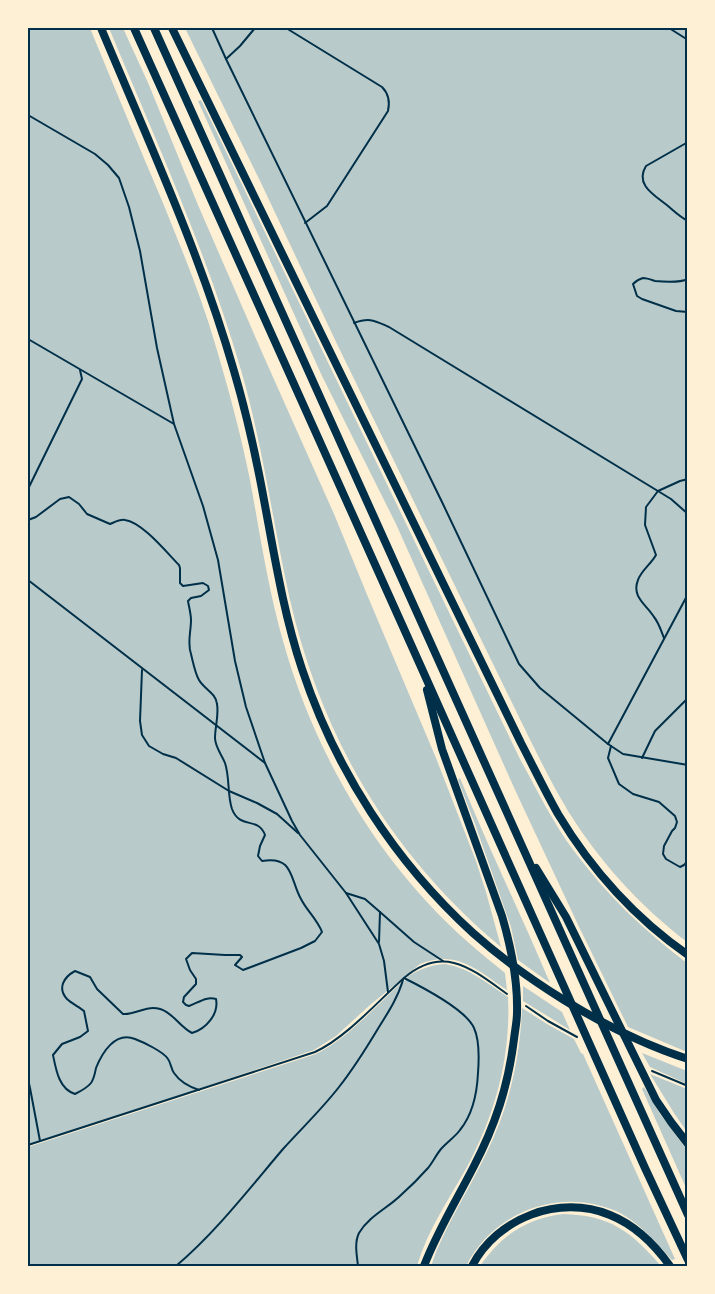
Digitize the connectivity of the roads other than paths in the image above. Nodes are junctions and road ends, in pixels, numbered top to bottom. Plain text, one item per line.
1 (102, 28) edge
2 (134, 28) edge
3 (154, 28) edge
4 (172, 28) edge
5 (422, 669) junction
6 (520, 843) junction
7 (688, 955) edge
8 (688, 1059) edge
9 (688, 1144) edge
10 (688, 1215) edge
11 (688, 1260) edge
12 (424, 1266) edge
13 (472, 1266) edge
14 (670, 1266) edge

1 - 8 highway
2 - 5 highway
3 - 6 highway
4 - 7 highway
5 - 11 highway
5 - 12 highway
6 - 9 highway
6 - 10 highway
13 - 14 highway

